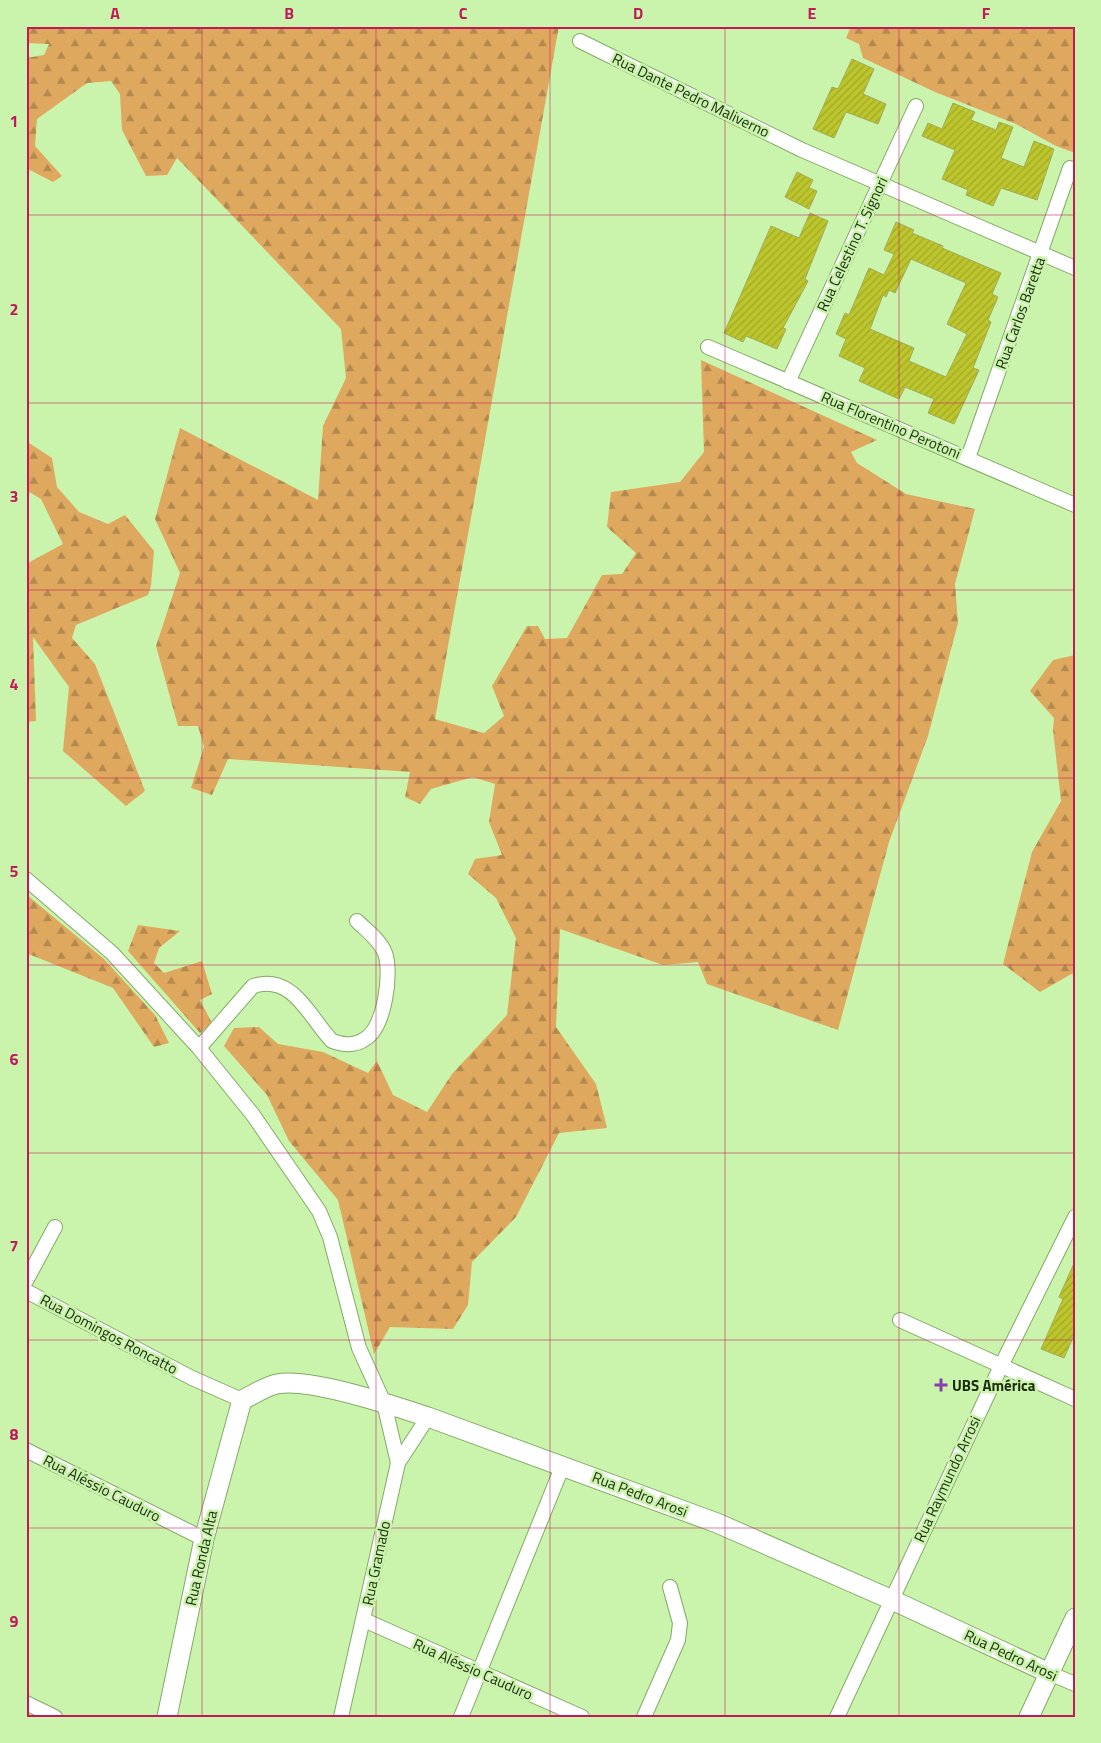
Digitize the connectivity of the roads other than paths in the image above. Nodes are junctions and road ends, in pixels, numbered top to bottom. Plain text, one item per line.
1 (580, 41) dead end
2 (916, 106) dead end
3 (1070, 168) dead end
4 (879, 183) junction
5 (1041, 253) junction
6 (1075, 268) edge
7 (708, 347) dead end
8 (788, 382) junction
9 (968, 458) junction
10 (1075, 505) edge
11 (26, 879) edge
12 (357, 921) dead end
13 (199, 1048) junction
14 (1075, 1217) edge
15 (55, 1227) dead end
16 (26, 1282) edge
17 (26, 1291) edge
18 (900, 1320) dead end
19 (1001, 1366) junction
20 (242, 1400) junction
21 (1075, 1400) edge
22 (384, 1403) junction
23 (428, 1417) junction
24 (26, 1450) edge
25 (398, 1463) junction
26 (563, 1465) junction
27 (204, 1539) junction
28 (670, 1587) dead end
29 (890, 1598) junction
30 (1075, 1618) edge
31 (364, 1620) junction
32 (480, 1672) junction
33 (1049, 1673) junction
34 (1075, 1684) edge
35 (26, 1703) edge
36 (55, 1717) edge
37 (167, 1717) edge
38 (341, 1717) edge
39 (461, 1717) edge
40 (582, 1717) edge
41 (644, 1717) edge
42 (836, 1717) edge
43 (1029, 1717) edge

1 - 4 street, Rua Dante Pedro Maliverno
2 - 4 street, Rua Celestino T. Signori
3 - 5 street, Rua Carlos Baretta
4 - 5 street, Rua Dante Pedro Maliverno
4 - 8 street, Rua Celestino T. Signori
5 - 6 street, Rua Dante Pedro Maliverno
5 - 9 street, Rua Carlos Baretta
7 - 8 street, Rua Florentino Perotoni
8 - 9 street, Rua Florentino Perotoni
9 - 10 street, Rua Florentino Perotoni
11 - 13 street
12 - 13 street
13 - 22 street
14 - 19 street, Rua Raymundo Arrosi
15 - 16 street
17 - 20 street, Rua Domingos Roncatto
18 - 19 street
19 - 21 street
19 - 29 street, Rua Raymundo Arrosi
20 - 22 street, Rua Pedro Arosi
20 - 27 street, Rua Ronda Alta
22 - 23 street, Rua Pedro Arosi
22 - 25 street
23 - 25 street, Rua Gramado
23 - 26 street, Rua Pedro Arosi
24 - 27 street, Rua Aléssio Cauduro
25 - 31 street, Rua Gramado
26 - 29 street, Rua Pedro Arosi
26 - 32 street
27 - 37 street, Rua Ronda Alta
28 - 41 street
29 - 33 street, Rua Pedro Arosi
29 - 42 street, Rua Raymundo Arrosi
30 - 33 street
31 - 32 street, Rua Aléssio Cauduro
31 - 38 street, Rua Gramado
32 - 39 street
32 - 40 street, Rua Aléssio Cauduro
33 - 34 street, Rua Pedro Arosi
33 - 43 street
35 - 36 street

